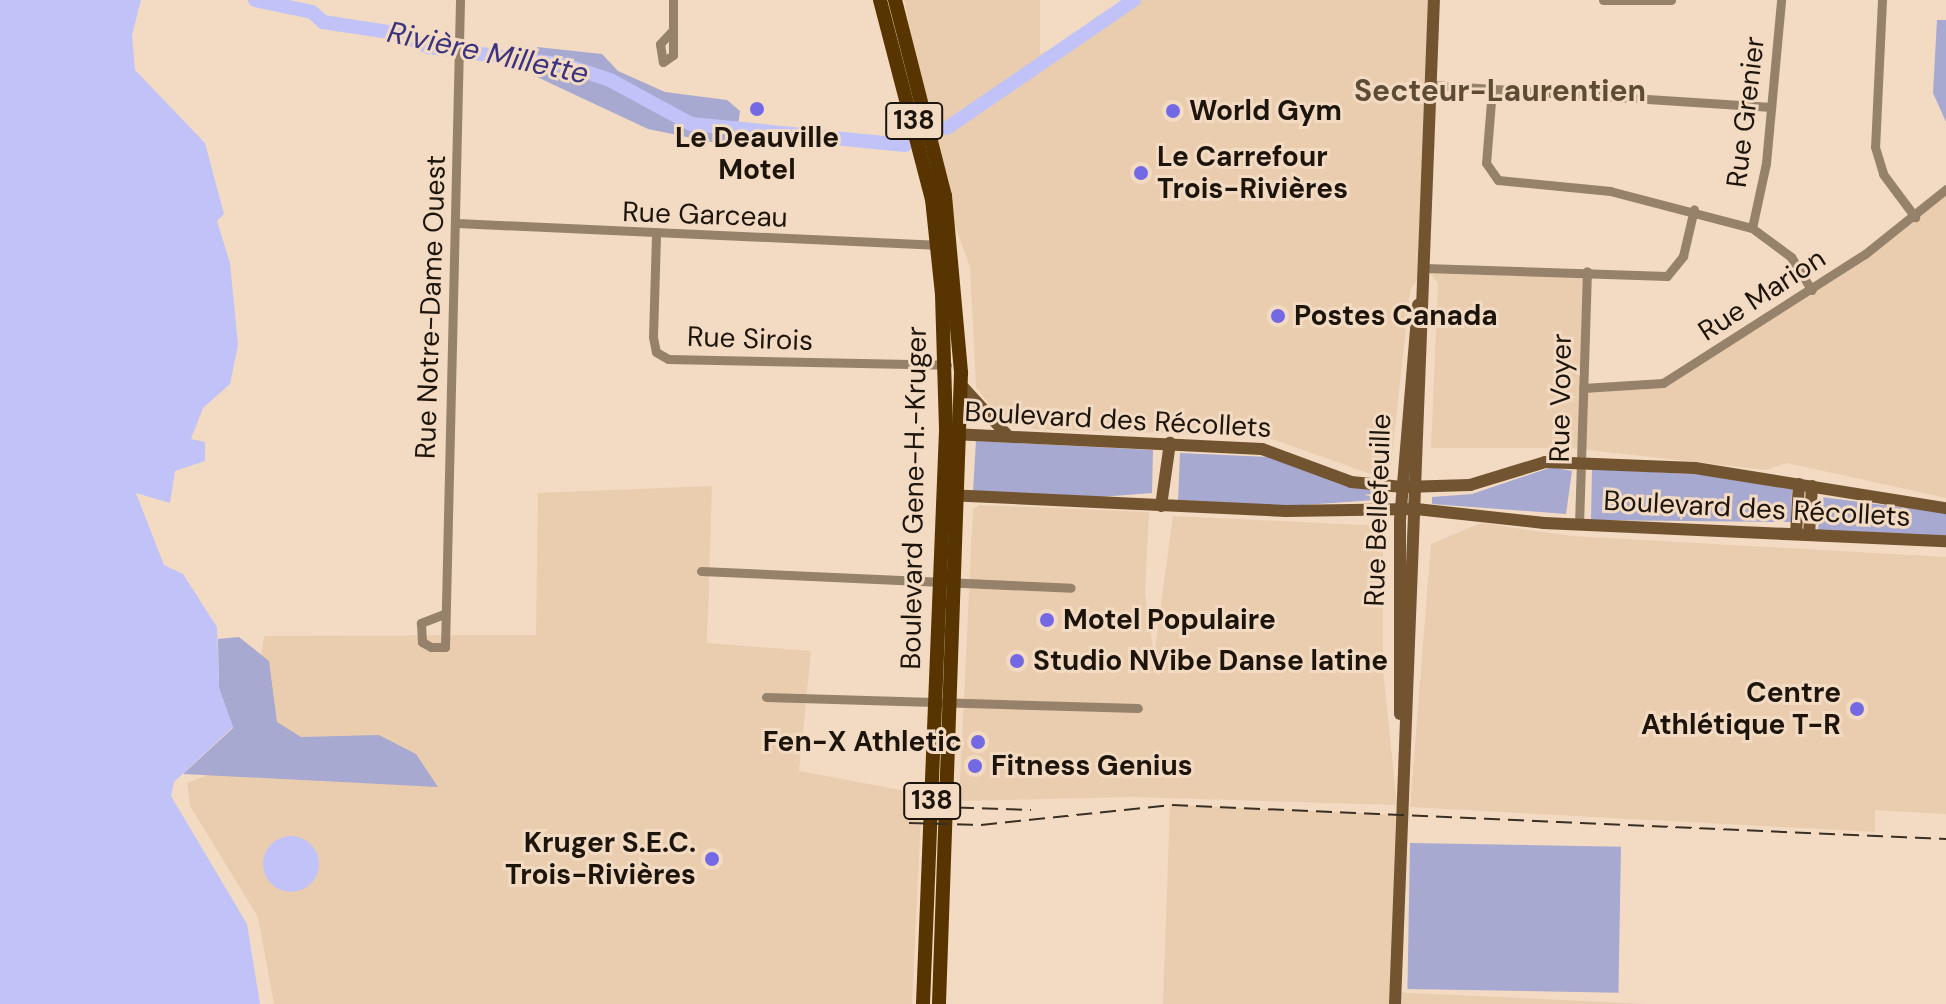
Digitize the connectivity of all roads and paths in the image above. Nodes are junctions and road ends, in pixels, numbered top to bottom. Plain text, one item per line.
1 (460, 0) edge
2 (673, 0) edge
3 (880, 0) edge
4 (895, 0) edge
5 (1434, 0) edge
6 (1603, 0) edge
7 (1671, 0) edge
8 (1781, 0) edge
9 (1882, 0) edge
10 (671, 32) dead end
11 (1431, 85) junction
12 (1492, 89) junction
13 (1771, 107) junction
14 (1946, 189) edge
15 (1694, 209) junction
16 (1915, 217) junction
17 (457, 223) junction
18 (1752, 228) junction
19 (656, 236) junction
20 (945, 245) junction
21 (1587, 271) junction
22 (1425, 272) junction
23 (1812, 290) junction
24 (945, 365) junction
25 (961, 365) junction
26 (962, 386) junction
27 (1583, 388) junction
28 (946, 434) junction
29 (961, 434) junction
30 (1008, 436) junction
31 (1170, 443) junction
32 (1582, 462) junction
33 (1806, 485) junction
34 (1410, 488) junction
35 (951, 495) junction
36 (1161, 506) junction
37 (1401, 508) junction
38 (1946, 508) edge
39 (1416, 509) junction
40 (1579, 525) junction
41 (1803, 535) junction
42 (1946, 541) edge
43 (701, 571) dead end
44 (948, 580) junction
45 (1071, 588) dead end
46 (444, 614) junction
47 (766, 697) dead end
48 (944, 704) junction
49 (1138, 708) dead end
50 (1405, 748) junction
51 (923, 1004) edge
52 (939, 1004) edge
53 (1395, 1004) edge

1 - 17 street, Rue Notre-Dame Ouest
2 - 10 street
3 - 20 main road, Boulevard Gene-H.-Kruger / 138
4 - 20 main road, Boulevard Gene-H.-Kruger / 138
5 - 11 main road, Rue Bellefeuille
6 - 7 street
8 - 13 street, Rue Grenier
9 - 16 street
11 - 12 street
11 - 22 main road, Rue Bellefeuille
12 - 13 street
12 - 15 street
13 - 18 street, Rue Grenier
14 - 16 street, Rue Marion
15 - 18 street
15 - 21 street
16 - 23 street, Rue Marion
17 - 19 street, Rue Garceau
17 - 46 street, Rue Notre-Dame Ouest
18 - 23 street
19 - 20 street, Rue Garceau
19 - 24 street, Rue Sirois
20 - 24 main road, Boulevard Gene-H.-Kruger / 138
20 - 25 main road, Boulevard Gene-H.-Kruger / 138
21 - 22 street
21 - 27 street, Rue Voyer
22 - 34 main road, Rue Bellefeuille
23 - 27 street, Rue Marion
24 - 25 street, Rue Sirois
24 - 28 main road, Boulevard Gene-H.-Kruger / 138
25 - 26 main road, Boulevard Gene-H.-Kruger / 138
26 - 29 main road, Boulevard Gene-H.-Kruger / 138
26 - 30 main road
27 - 32 street, Rue Voyer
28 - 29 main road, Boulevard des Récollets
28 - 35 main road, Boulevard Gene-H.-Kruger / 138
29 - 30 main road, Boulevard des Récollets
29 - 35 main road, Boulevard Gene-H.-Kruger / 138
30 - 31 main road, Boulevard des Récollets
31 - 34 main road, Boulevard des Récollets
31 - 36 main road
32 - 33 main road, Boulevard des Récollets
32 - 34 main road, Boulevard des Récollets
32 - 40 street, Rue Voyer
33 - 38 main road, Boulevard des Récollets
33 - 41 main road
34 - 37 main road, Rue Bellefeuille
34 - 39 main road, Rue Bellefeuille
35 - 36 main road, Boulevard des Récollets
35 - 44 main road, Boulevard Gene-H.-Kruger / 138
36 - 37 main road, Boulevard des Récollets
37 - 39 main road, Boulevard des Récollets
37 - 50 main road, Rue Bellefeuille
39 - 40 main road, Boulevard des Récollets
39 - 50 main road, Rue Bellefeuille
40 - 41 main road, Boulevard des Récollets
41 - 42 main road, Boulevard des Récollets
43 - 44 street
44 - 45 street
44 - 48 main road, Boulevard Gene-H.-Kruger / 138
46 - 46 street, Rue Notre-Dame Ouest
47 - 48 street
48 - 49 street
48 - 51 main road, Boulevard Gene-H.-Kruger / 138
48 - 52 main road, Boulevard Gene-H.-Kruger / 138
50 - 53 main road, Rue Bellefeuille

